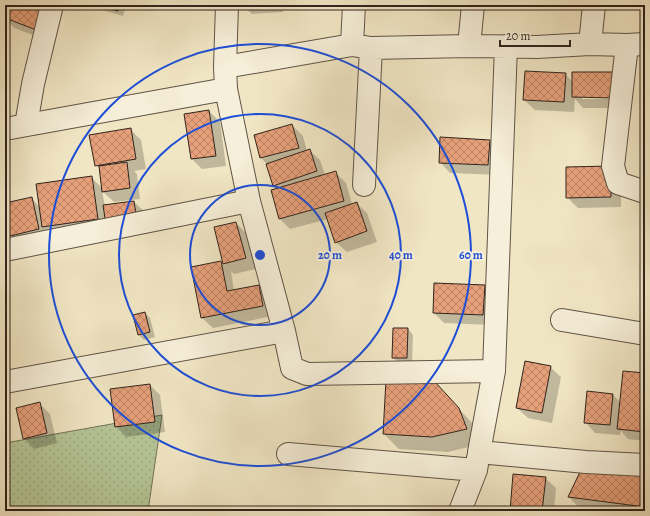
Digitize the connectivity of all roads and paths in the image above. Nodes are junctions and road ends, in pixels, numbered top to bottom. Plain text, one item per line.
1 (52, 5) edge
2 (227, 5) edge
3 (354, 5) edge
4 (473, 5) edge
5 (594, 5) edge
6 (590, 44) junction
7 (636, 44) edge
8 (361, 46) junction
9 (469, 46) junction
10 (506, 46) junction
11 (225, 67) junction
12 (226, 89) junction
13 (26, 125) junction
14 (5, 129) edge
15 (364, 185) dead end
16 (645, 192) edge
17 (249, 202) junction
18 (5, 250) edge
19 (562, 320) dead end
20 (284, 331) junction
21 (645, 334) edge
22 (494, 372) junction
23 (5, 382) edge
24 (288, 454) dead end
25 (478, 461) junction
26 (645, 465) edge
27 (460, 511) edge

1 - 13 street
2 - 11 street
3 - 8 street
4 - 9 street
5 - 6 street
6 - 7 street
6 - 10 street
7 - 16 street
8 - 9 street
8 - 11 street
8 - 15 street
9 - 10 street
10 - 22 street
11 - 12 street
12 - 13 street
12 - 17 street
13 - 14 street
17 - 18 street
17 - 20 street
19 - 21 street
20 - 22 street
20 - 23 street
22 - 25 street
24 - 25 street
25 - 26 street
25 - 27 street

